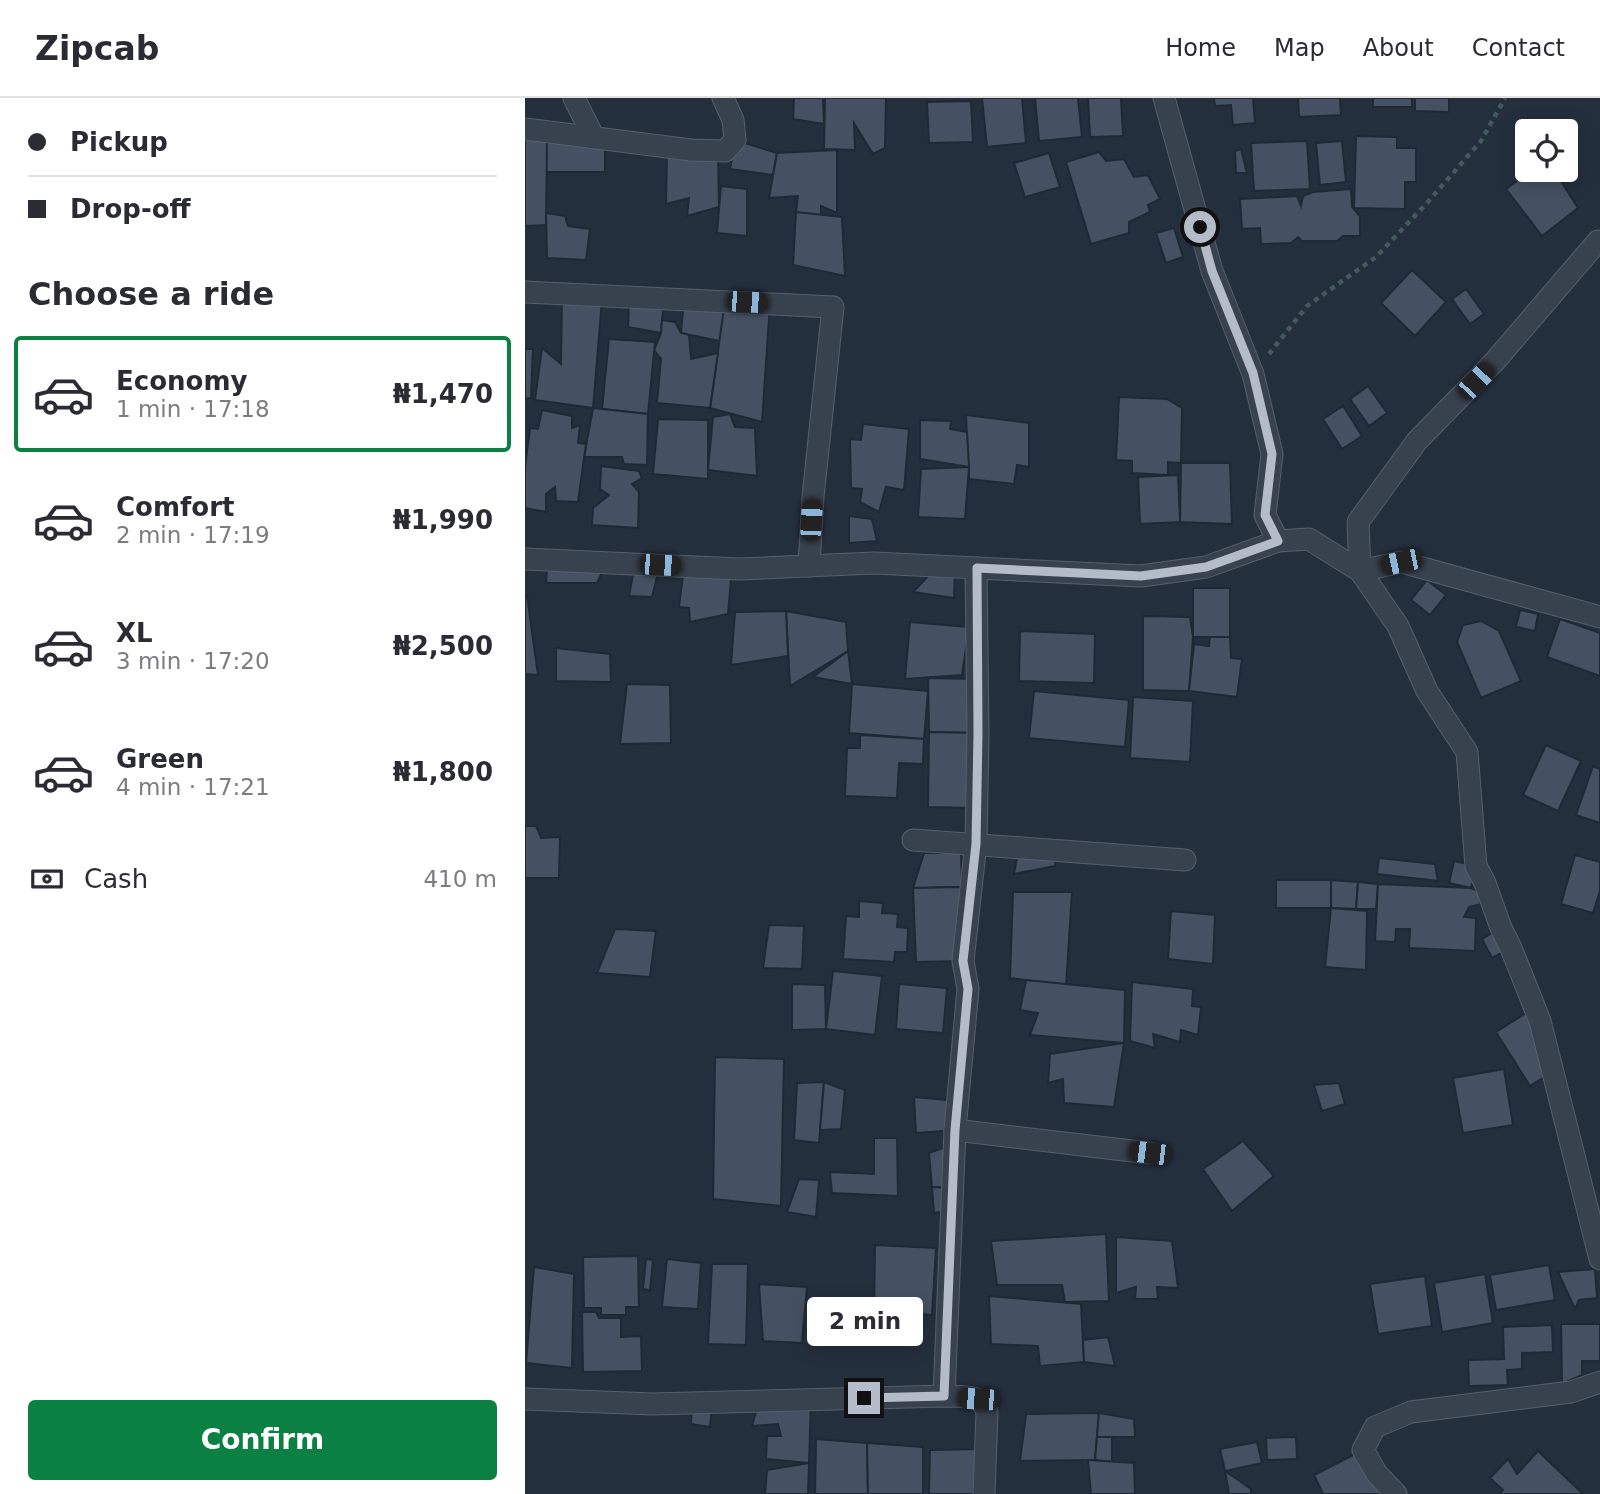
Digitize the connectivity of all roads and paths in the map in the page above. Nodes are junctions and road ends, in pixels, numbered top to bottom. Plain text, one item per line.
1 (575, 98) edge
2 (723, 98) edge
3 (1164, 98) edge
4 (1505, 98) edge
5 (525, 129) edge
6 (593, 136) junction
7 (1598, 241) dead end
8 (525, 292) edge
9 (1253, 373) junction
10 (1278, 541) junction
11 (525, 559) edge
12 (809, 566) junction
13 (977, 568) junction
14 (1360, 570) junction
15 (1600, 617) edge
16 (913, 840) dead end
17 (976, 844) junction
18 (1185, 860) dead end
19 (955, 1130) junction
20 (1149, 1153) dead end
21 (1600, 1259) edge
22 (1600, 1382) edge
23 (944, 1396) junction
24 (525, 1399) edge
25 (984, 1494) edge
26 (1396, 1494) edge

1 - 6 street
2 - 6 street
3 - 9 street
4 - 9 path
5 - 6 street
7 - 14 street
8 - 12 street
9 - 10 street
10 - 13 street
10 - 14 street
11 - 12 street
12 - 13 street
13 - 17 street
14 - 15 street
14 - 21 street
16 - 17 street
17 - 18 street
17 - 19 street
19 - 20 street
19 - 23 street
22 - 26 street
23 - 24 street
23 - 25 street

